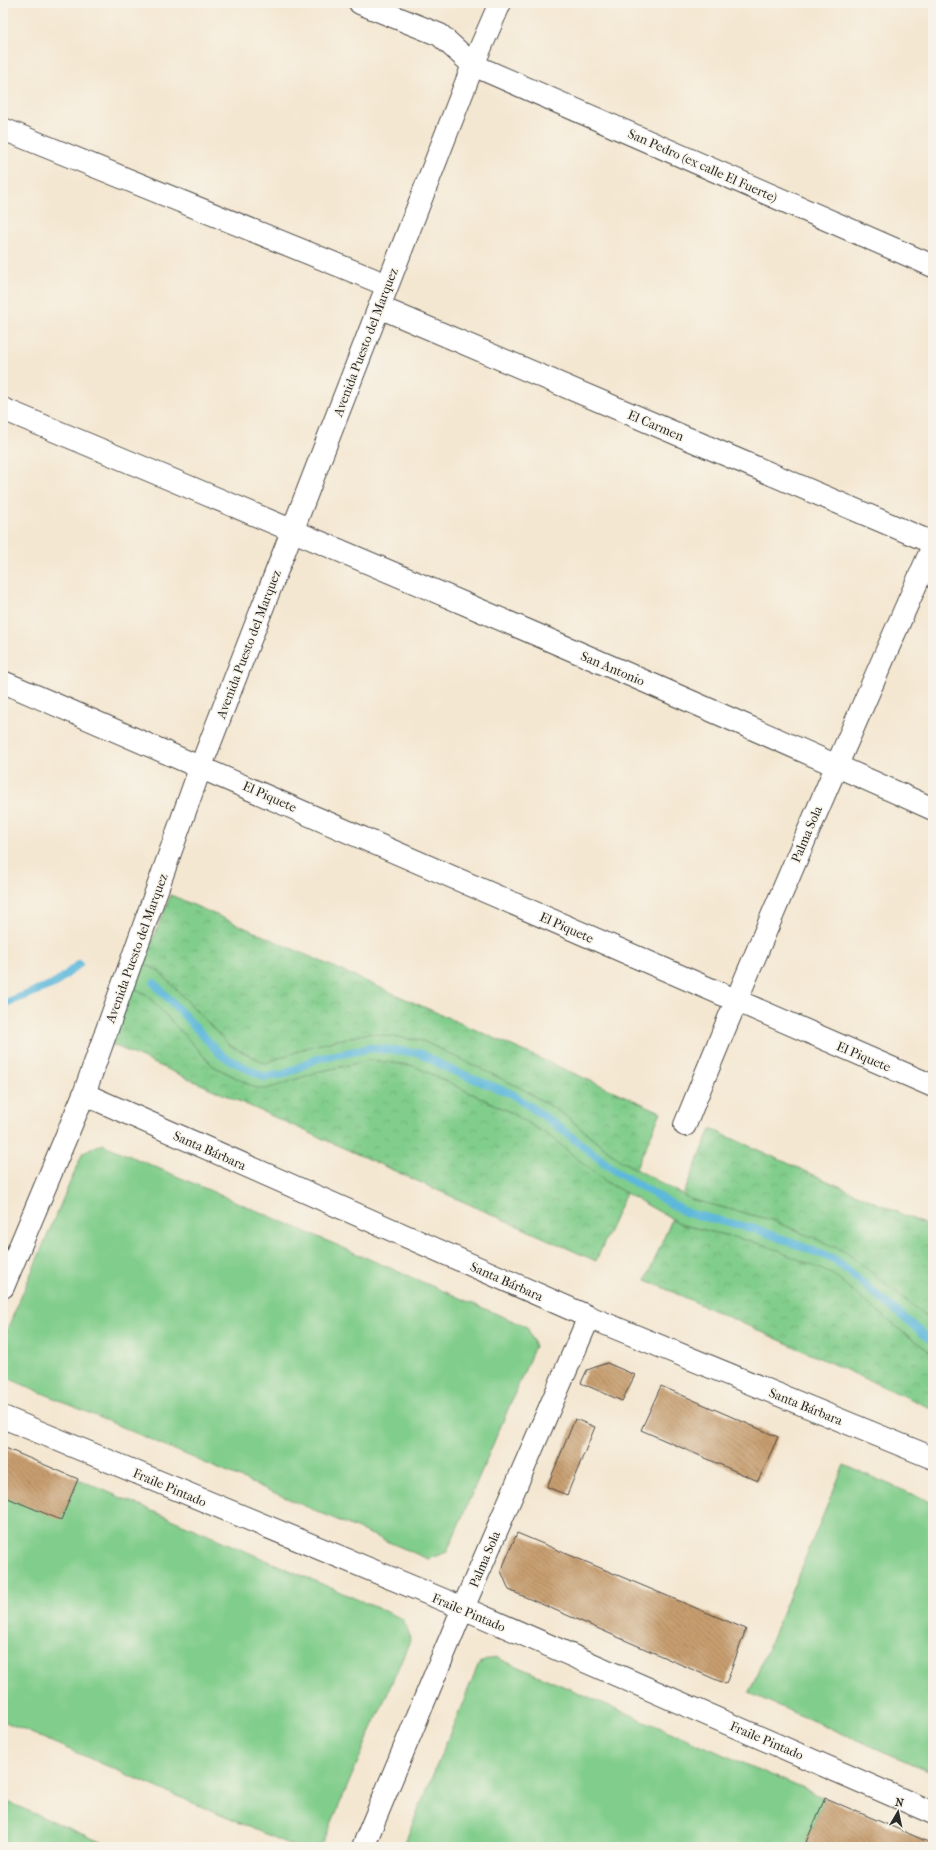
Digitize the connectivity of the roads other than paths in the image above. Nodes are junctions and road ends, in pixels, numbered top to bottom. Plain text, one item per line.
1 (360, 3) edge
2 (500, 3) edge
3 (473, 65) junction
4 (3, 129) edge
5 (933, 266) edge
6 (387, 285) junction
7 (379, 307) junction
8 (3, 409) edge
9 (292, 529) junction
10 (933, 545) edge
11 (3, 682) edge
12 (836, 765) junction
13 (201, 766) junction
14 (933, 809) edge
15 (735, 1001) junction
16 (933, 1086) edge
17 (84, 1094) junction
18 (685, 1125) dead end
19 (3, 1287) edge
20 (589, 1317) junction
21 (3, 1417) edge
22 (933, 1458) edge
23 (463, 1608) junction
24 (933, 1813) edge
25 (363, 1847) edge

1 - 3 street, San Pedro (ex calle El Fuerte)
2 - 3 street, Avenida Puesto del Marquez
3 - 5 street, San Pedro (ex calle El Fuerte)
3 - 6 street, Avenida Puesto del Marquez
4 - 6 street
6 - 7 street, Avenida Puesto del Marquez
7 - 9 street, Avenida Puesto del Marquez
7 - 10 street, El Carmen
8 - 9 street, San Antonio
9 - 12 street, San Antonio
9 - 13 street, Avenida Puesto del Marquez
10 - 12 street, Palma Sola
11 - 13 street, El Piquete
12 - 14 street, San Antonio
12 - 15 street, Palma Sola
13 - 15 street, El Piquete
13 - 17 street, Avenida Puesto del Marquez
15 - 16 street, El Piquete
15 - 18 street, Palma Sola
17 - 19 street, Avenida Puesto del Marquez
17 - 20 street, Santa Bárbara
20 - 22 street, Santa Bárbara
20 - 23 street, Palma Sola
21 - 23 street, Fraile Pintado
23 - 24 street, Fraile Pintado
23 - 25 street, Palma Sola

